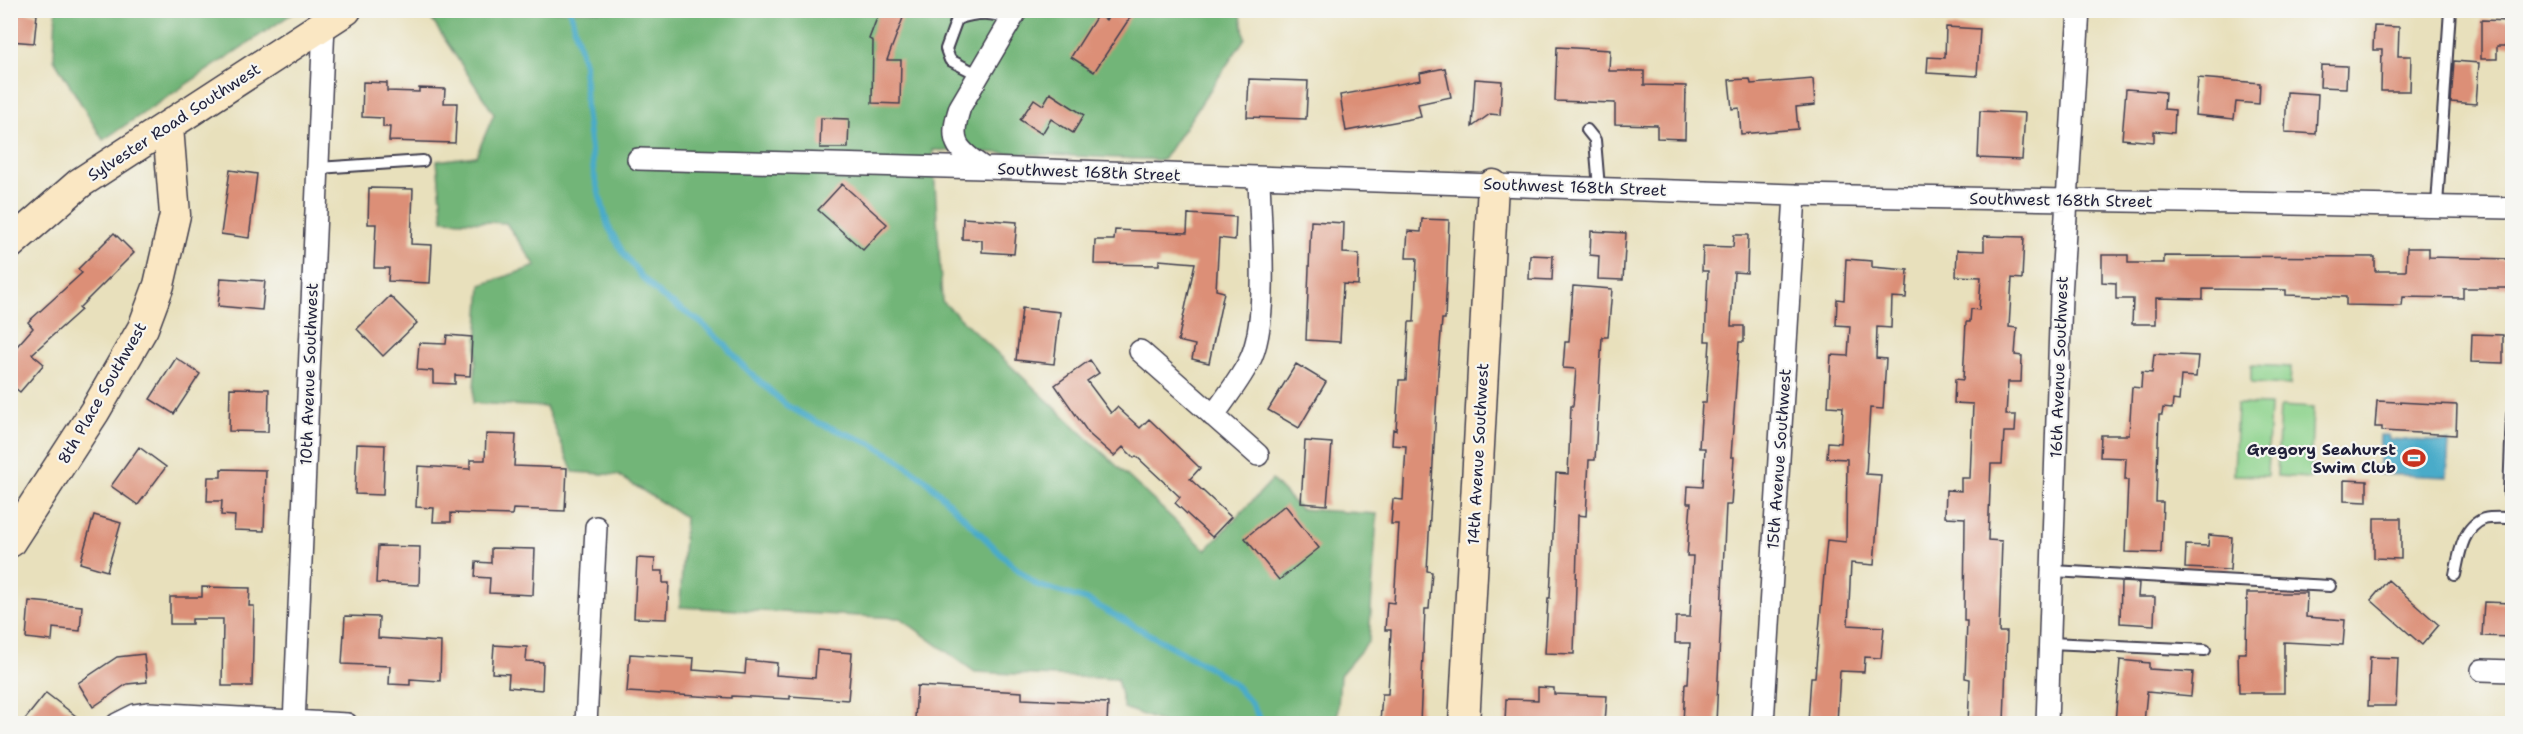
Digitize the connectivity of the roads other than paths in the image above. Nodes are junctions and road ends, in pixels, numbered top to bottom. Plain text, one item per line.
1 (2079, 10) edge
2 (2450, 10) edge
3 (1014, 15) edge
4 (335, 17) edge
5 (980, 75) junction
6 (168, 128) junction
7 (1587, 129) dead end
8 (638, 159) dead end
9 (423, 161) dead end
10 (318, 168) junction
11 (984, 168) junction
12 (1259, 178) junction
13 (1493, 185) junction
14 (1599, 188) junction
15 (1795, 195) junction
16 (2067, 201) junction
17 (2437, 205) junction
18 (2512, 208) edge
19 (10, 244) edge
20 (1140, 351) dead end
21 (2512, 415) edge
22 (1213, 416) junction
23 (1258, 455) dead end
24 (2512, 494) edge
25 (2512, 518) edge
26 (596, 526) dead end
27 (10, 542) edge
28 (2052, 571) junction
29 (2455, 575) dead end
30 (2330, 586) dead end
31 (2050, 643) junction
32 (2205, 650) dead end
33 (2482, 670) dead end
34 (2512, 671) edge
35 (294, 722) edge
36 (118, 723) edge
37 (346, 723) edge
38 (586, 723) edge
39 (1464, 723) edge
40 (1763, 723) edge
41 (2047, 723) edge

1 - 16 street, 16th Avenue Southwest
2 - 17 lane
3 - 5 street
3 - 5 lane
4 - 6 street, Sylvester Road Southwest
4 - 10 street, 10th Avenue Southwest
5 - 11 street
6 - 19 street, Sylvester Road Southwest
6 - 27 street, 8th Place Southwest
7 - 14 lane
8 - 11 street, Southwest 168th Street
9 - 10 lane
10 - 35 street, 10th Avenue Southwest
11 - 12 street, Southwest 168th Street
12 - 13 street, Southwest 168th Street
12 - 22 street
13 - 14 street, Southwest 168th Street
13 - 39 street, 14th Avenue Southwest
14 - 15 street, Southwest 168th Street
15 - 16 street, Southwest 168th Street
15 - 40 street, 15th Avenue Southwest
16 - 17 street, Southwest 168th Street
16 - 28 street, 16th Avenue Southwest
17 - 18 street, Southwest 168th Street
20 - 22 street
21 - 24 lane
22 - 23 street
25 - 29 lane
26 - 38 street
28 - 30 lane
28 - 31 street, 16th Avenue Southwest
31 - 32 lane
31 - 41 street, 16th Avenue Southwest
33 - 34 street
35 - 36 street
35 - 37 street

